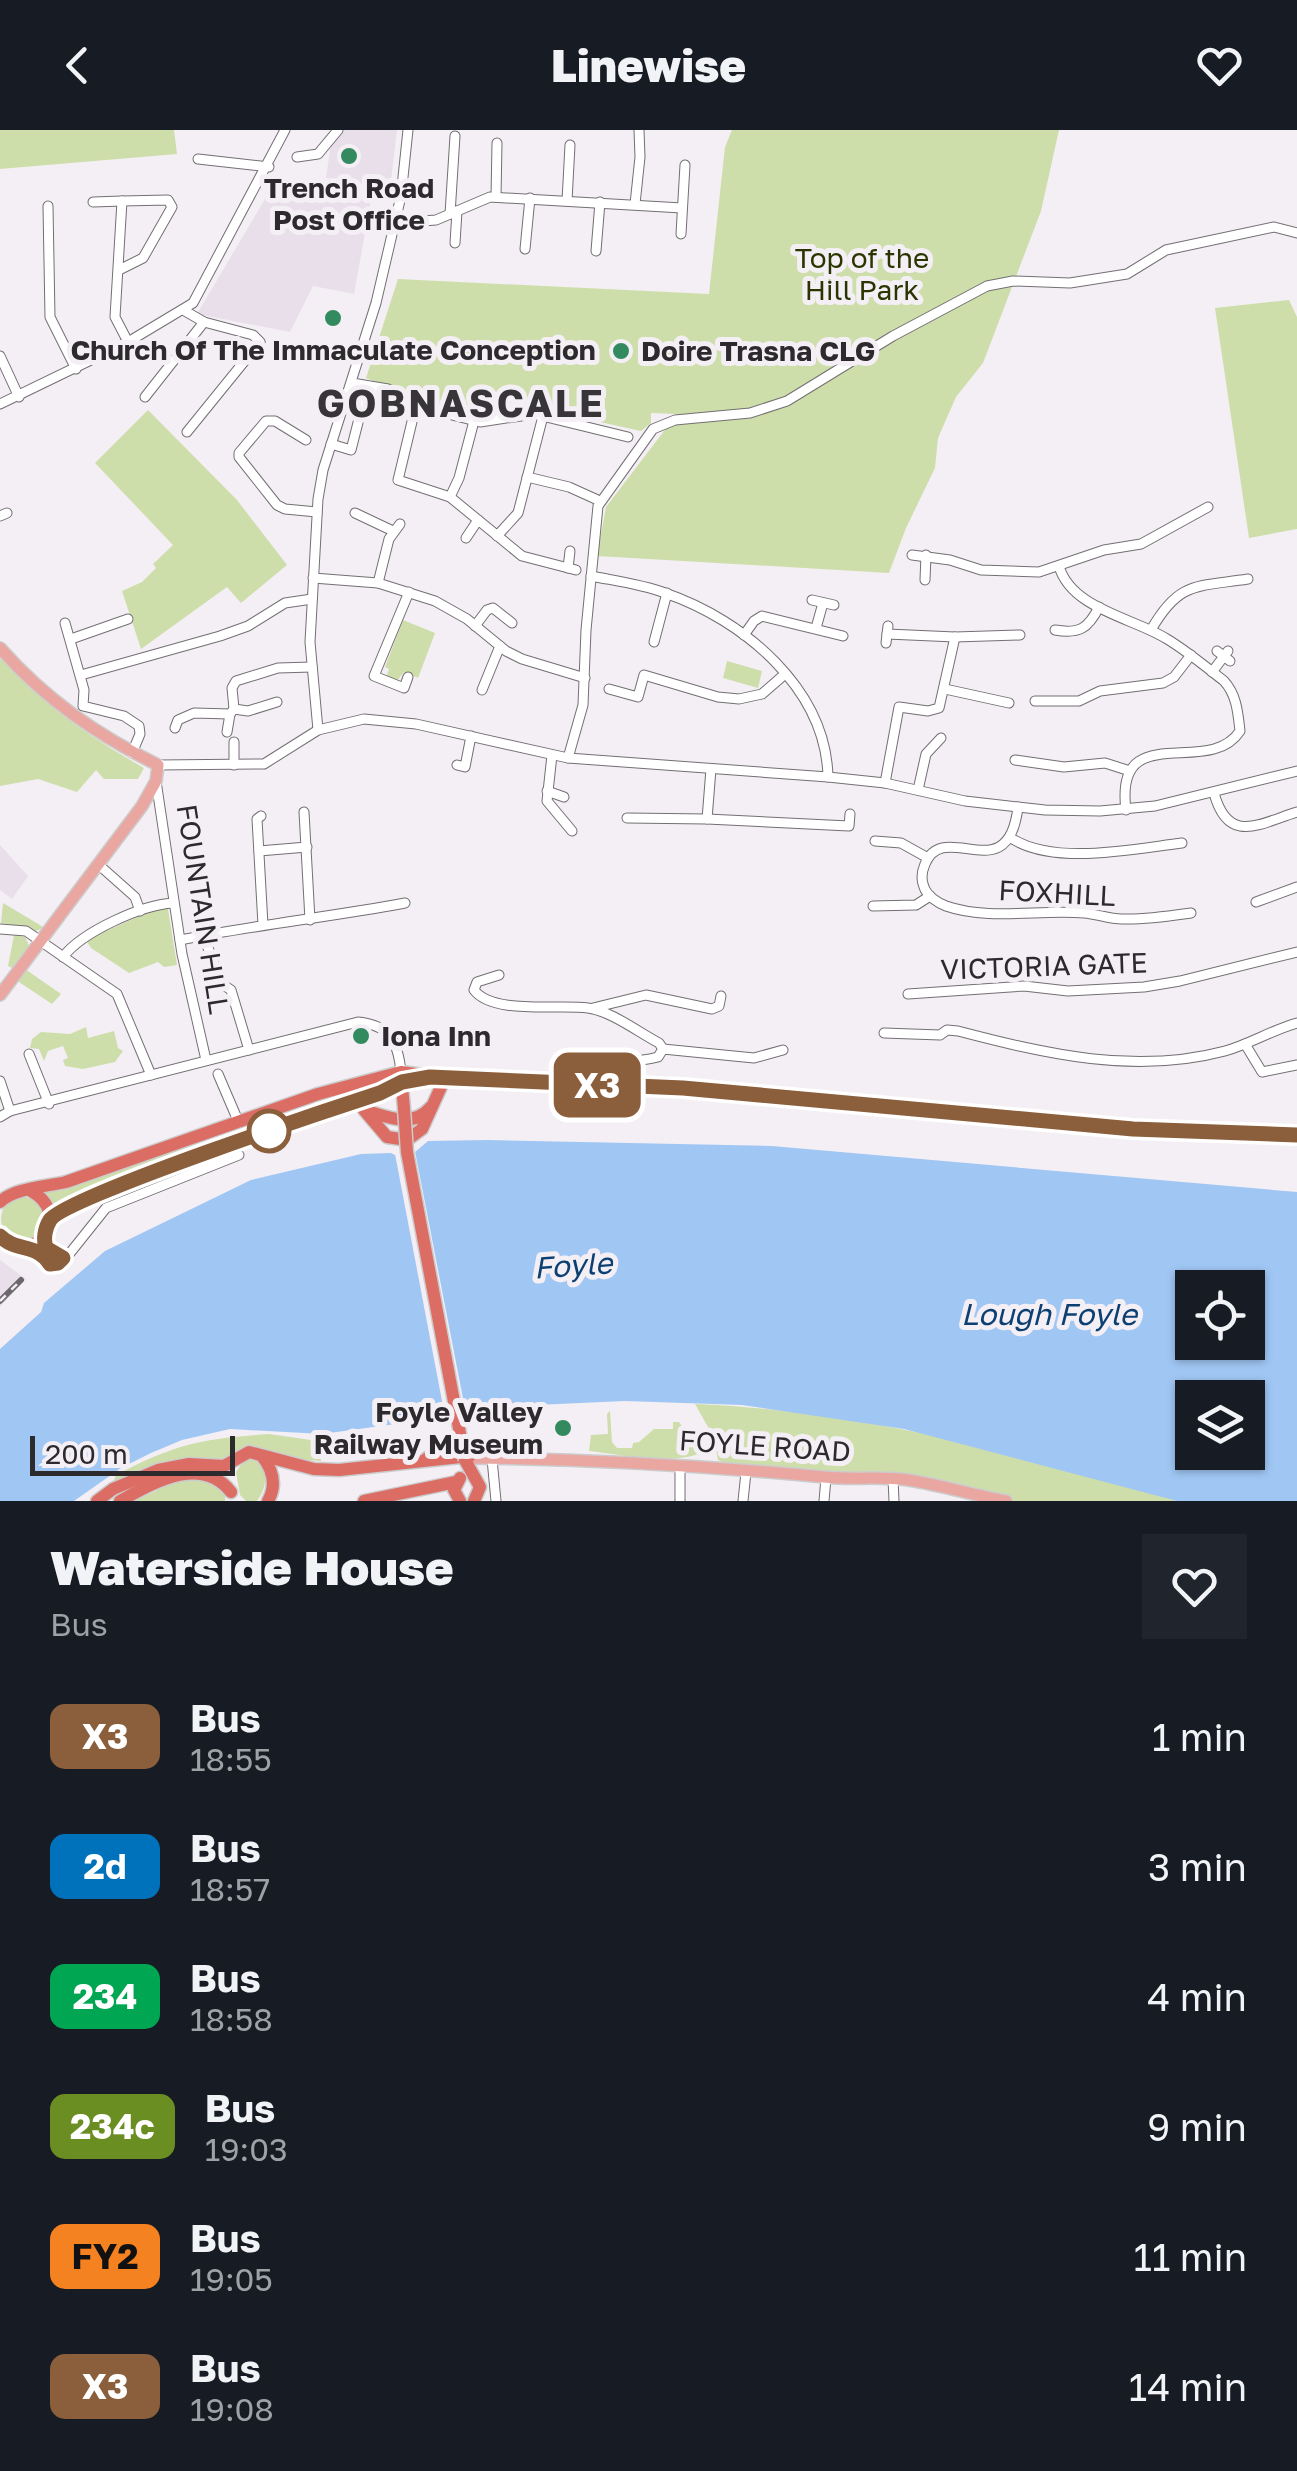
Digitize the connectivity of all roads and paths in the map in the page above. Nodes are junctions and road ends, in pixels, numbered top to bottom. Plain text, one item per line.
1 (285, 130) edge
2 (338, 130) edge
3 (408, 130) edge
4 (639, 130) edge
5 (455, 136) dead end
6 (498, 143) dead end
7 (570, 146) dead end
8 (297, 157) dead end
9 (198, 159) dead end
10 (685, 165) dead end
11 (269, 166) junction
12 (496, 198) junction
13 (530, 198) junction
14 (567, 200) junction
15 (122, 201) junction
16 (94, 202) dead end
17 (600, 202) junction
18 (635, 204) junction
19 (48, 206) dead end
20 (682, 208) junction
21 (454, 213) junction
22 (394, 223) junction
23 (1297, 233) edge
24 (681, 234) dead end
25 (454, 243) dead end
26 (525, 249) dead end
27 (596, 252) dead end
28 (119, 270) junction
29 (185, 310) junction
30 (204, 322) junction
31 (128, 342) junction
32 (0, 356) edge
33 (76, 368) junction
34 (352, 383) junction
35 (19, 397) junction
36 (144, 397) dead end
37 (363, 403) dead end
38 (0, 404) edge
39 (416, 405) junction
40 (543, 416) junction
41 (474, 421) junction
42 (187, 432) dead end
43 (620, 438) dead end
44 (306, 440) dead end
45 (331, 444) junction
46 (528, 477) junction
47 (450, 498) junction
48 (1197, 498) dead end
49 (600, 501) junction
50 (316, 512) junction
51 (355, 512) dead end
52 (478, 520) junction
53 (497, 536) junction
54 (466, 538) dead end
55 (570, 552) dead end
56 (912, 554) dead end
57 (926, 555) junction
58 (1059, 566) junction
59 (1228, 568) dead end
60 (590, 576) junction
61 (313, 578) junction
62 (1248, 579) dead end
63 (925, 580) dead end
64 (1230, 582) junction
65 (378, 583) junction
66 (409, 592) junction
67 (667, 593) junction
68 (312, 598) junction
69 (812, 600) dead end
70 (823, 603) junction
71 (834, 606) dead end
72 (1099, 607) junction
73 (128, 619) dead end
74 (65, 623) dead end
75 (512, 623) dead end
76 (475, 626) junction
77 (816, 628) junction
78 (1152, 630) junction
79 (1058, 633) dead end
80 (887, 634) dead end
81 (744, 635) junction
82 (843, 636) dead end
83 (1020, 636) dead end
84 (955, 638) junction
85 (71, 640) junction
86 (654, 642) dead end
87 (500, 646) junction
88 (0, 648) edge
89 (1225, 655) dead end
90 (1192, 656) junction
91 (312, 667) junction
92 (1212, 672) junction
93 (785, 674) junction
94 (80, 675) junction
95 (408, 677) dead end
96 (585, 678) junction
97 (610, 689) dead end
98 (946, 689) junction
99 (1044, 689) dead end
100 (482, 690) dead end
101 (982, 697) junction
102 (277, 702) dead end
103 (1009, 703) dead end
104 (232, 712) junction
105 (978, 712) dead end
106 (175, 728) dead end
107 (318, 730) junction
108 (227, 732) dead end
109 (472, 736) junction
110 (941, 738) dead end
111 (234, 742) dead end
112 (1026, 749) dead end
113 (132, 753) junction
114 (552, 755) junction
115 (568, 758) junction
116 (158, 765) junction
117 (456, 765) dead end
118 (234, 766) junction
119 (710, 769) junction
120 (1130, 771) junction
121 (1297, 771) edge
122 (828, 777) junction
123 (156, 781) junction
124 (884, 784) junction
125 (547, 790) junction
126 (918, 790) junction
127 (1214, 793) junction
128 (564, 798) dead end
129 (144, 802) junction
130 (161, 807) junction
131 (1018, 808) junction
132 (1126, 810) junction
133 (304, 812) dead end
134 (1297, 812) edge
135 (850, 814) dead end
136 (261, 816) dead end
137 (626, 818) dead end
138 (707, 819) junction
139 (572, 831) dead end
140 (1172, 831) dead end
141 (1011, 838) junction
142 (875, 841) dead end
143 (307, 848) junction
144 (259, 851) junction
145 (928, 858) junction
146 (99, 865) junction
147 (1297, 887) edge
148 (930, 896) junction
149 (174, 903) junction
150 (405, 903) dead end
151 (873, 906) dead end
152 (140, 910) junction
153 (1267, 912) dead end
154 (1187, 917) dead end
155 (310, 920) junction
156 (263, 925) junction
157 (0, 929) edge
158 (203, 935) junction
159 (180, 940) junction
160 (40, 941) junction
161 (1297, 952) edge
162 (63, 957) junction
163 (499, 975) dead end
164 (908, 994) dead end
165 (0, 995) edge
166 (721, 996) dead end
167 (593, 1008) junction
168 (1297, 1023) edge
169 (884, 1033) dead end
170 (1245, 1044) junction
171 (664, 1049) junction
172 (249, 1050) junction
173 (783, 1050) dead end
174 (30, 1054) dead end
175 (206, 1060) junction
176 (1297, 1066) edge
177 (218, 1074) dead end
178 (151, 1075) junction
179 (402, 1077) junction
180 (445, 1078) junction
181 (0, 1082) edge
182 (565, 1083) junction
183 (380, 1093) junction
184 (49, 1104) junction
185 (433, 1105) junction
186 (10, 1111) junction
187 (403, 1112) junction
188 (0, 1118) edge
189 (269, 1123) tunnel mouth
190 (237, 1128) junction
191 (1297, 1136) edge
192 (405, 1138) junction
193 (238, 1155) dead end
194 (180, 1164) junction
195 (31, 1191) junction
196 (0, 1202) edge
197 (50, 1219) junction
198 (44, 1243) junction
199 (4, 1244) edge
200 (28, 1246) junction
201 (63, 1258) junction
202 (49, 1262) junction
203 (466, 1452) junction
204 (262, 1456) junction
205 (519, 1458) junction
206 (236, 1459) junction
207 (492, 1459) junction
208 (415, 1462) junction
209 (680, 1465) junction
210 (314, 1468) junction
211 (746, 1472) junction
212 (826, 1478) junction
213 (894, 1479) junction
214 (271, 1491) edge
215 (456, 1492) edge
216 (479, 1493) edge
217 (959, 1496) edge
218 (232, 1498) edge
219 (97, 1501) edge
220 (120, 1501) edge
221 (281, 1501) edge
222 (364, 1501) edge
223 (496, 1501) edge
224 (680, 1501) edge
225 (742, 1501) edge
226 (824, 1501) edge
227 (894, 1501) edge
228 (1006, 1501) edge

1 - 11 street
2 - 8 street
3 - 22 street
4 - 18 street
5 - 21 street
6 - 12 street
7 - 14 street
9 - 11 street
10 - 20 street
11 - 29 street
12 - 13 street
12 - 21 street
13 - 14 street
13 - 26 street
14 - 17 street
15 - 16 street
15 - 28 street
15 - 28 street
17 - 18 street
17 - 27 street
18 - 20 street
19 - 33 street
20 - 24 street
21 - 22 street
21 - 25 street
22 - 34 street
23 - 49 street
28 - 31 street
29 - 30 street
29 - 31 street
30 - 36 street
30 - 42 street
31 - 33 street
32 - 35 street
33 - 35 street
34 - 39 street
34 - 45 street
35 - 38 street
37 - 45 street
39 - 41 street
39 - 47 street
40 - 41 street
40 - 43 street
40 - 46 street
41 - 47 street
44 - 50 street
45 - 50 street
46 - 49 street
46 - 53 street
47 - 52 street
48 - 58 street
49 - 60 street
50 - 61 street
51 - 65 street
52 - 53 street
52 - 54 street
53 - 55 street
56 - 57 street
57 - 58 street
57 - 63 street
58 - 72 street
59 - 64 street
60 - 67 street
60 - 96 street
61 - 65 street
61 - 68 street
62 - 64 street
64 - 78 street
65 - 66 street
66 - 76 street
66 - 95 street
67 - 81 street
67 - 86 street
68 - 91 street
68 - 94 street
69 - 70 street
70 - 71 street
70 - 77 street
72 - 78 street
72 - 79 street
73 - 85 street
74 - 85 street
75 - 76 street
76 - 87 street
77 - 81 street
77 - 82 street
78 - 90 street
80 - 84 street
81 - 93 street
83 - 84 street
84 - 98 street
85 - 94 street
87 - 96 street
87 - 100 street
88 - 113 main road
89 - 92 street
90 - 92 street
90 - 99 street
91 - 104 street
91 - 107 street
92 - 120 street
93 - 97 street
93 - 122 street
94 - 113 street
96 - 115 street
98 - 101 street
98 - 124 street
101 - 103 street
101 - 105 street
102 - 104 street
104 - 106 street
104 - 108 street
107 - 109 street
107 - 118 street
109 - 114 street
109 - 117 street
110 - 126 street
111 - 118 street
112 - 120 street
113 - 116 main road
114 - 115 street
114 - 125 street
115 - 119 street
116 - 118 street
116 - 123 main road, FOUNTAIN HILL
119 - 122 street
119 - 138 street
120 - 132 street
121 - 127 street
122 - 124 street
123 - 129 main road
123 - 130 street, FOUNTAIN HILL
124 - 126 street
125 - 128 street
125 - 139 street
126 - 131 street
127 - 132 street
127 - 134 street
129 - 130 street
129 - 146 main road
130 - 149 street, FOUNTAIN HILL
131 - 132 street
131 - 141 street, FOXHILL
133 - 143 street
135 - 138 street
136 - 144 street
137 - 138 street
140 - 141 street, FOXHILL
141 - 145 street, FOXHILL
142 - 145 street, FOXHILL
143 - 144 street
143 - 155 street
144 - 156 street
145 - 148 street
146 - 152 street
146 - 160 main road
147 - 153 street
148 - 151 street
148 - 154 street, FOXHILL
149 - 152 street
149 - 159 street, FOUNTAIN HILL
150 - 155 street
152 - 162 street
155 - 156 street
156 - 158 street
157 - 160 street
158 - 159 street
158 - 172 street
159 - 175 street, FOUNTAIN HILL
160 - 162 street
160 - 165 main road
161 - 164 street, VICTORIA GATE
162 - 178 street
163 - 167 street
166 - 167 street
167 - 171 street
168 - 170 street
169 - 170 street
170 - 176 street
171 - 173 street
171 - 182 street
172 - 175 street
172 - 179 street
174 - 184 street
175 - 178 street
177 - 190 street
178 - 184 street
179 - 180 highway
179 - 183 highway
179 - 187 highway
179 - 190 highway
180 - 182 highway
180 - 185 highway
181 - 186 street
182 - 191 highway
183 - 187 highway
183 - 194 highway
184 - 186 street
185 - 187 highway
185 - 192 highway
186 - 188 street
187 - 192 highway
187 - 192 highway
187 - 203 highway, bridge
189 - 190 highway
190 - 194 highway
190 - 195 highway
193 - 201 street
194 - 197 highway
195 - 196 highway
195 - 197 highway
197 - 198 highway
198 - 200 highway
198 - 201 street
198 - 202 street
199 - 200 highway
200 - 202 street
201 - 202 street
203 - 205 main road, FOYLE ROAD
203 - 207 main road, FOYLE ROAD
203 - 208 highway, FOYLE ROAD
203 - 208 highway, FOYLE ROAD
203 - 215 highway
203 - 216 highway
204 - 206 highway, FOYLE ROAD
204 - 210 highway, FOYLE ROAD
204 - 214 highway
205 - 207 main road, FOYLE ROAD
205 - 209 main road, FOYLE ROAD
206 - 218 highway
206 - 219 highway, FOYLE ROAD
207 - 223 street
208 - 210 highway, FOYLE ROAD
209 - 211 main road, FOYLE ROAD
209 - 224 street
210 - 214 highway, FOYLE ROAD
211 - 212 main road, FOYLE ROAD
211 - 225 street
212 - 213 main road, FOYLE ROAD
212 - 226 street
213 - 217 main road, FOYLE ROAD
213 - 227 street
214 - 221 highway
215 - 216 highway
215 - 222 highway
217 - 228 main road, FOYLE ROAD
218 - 220 highway

